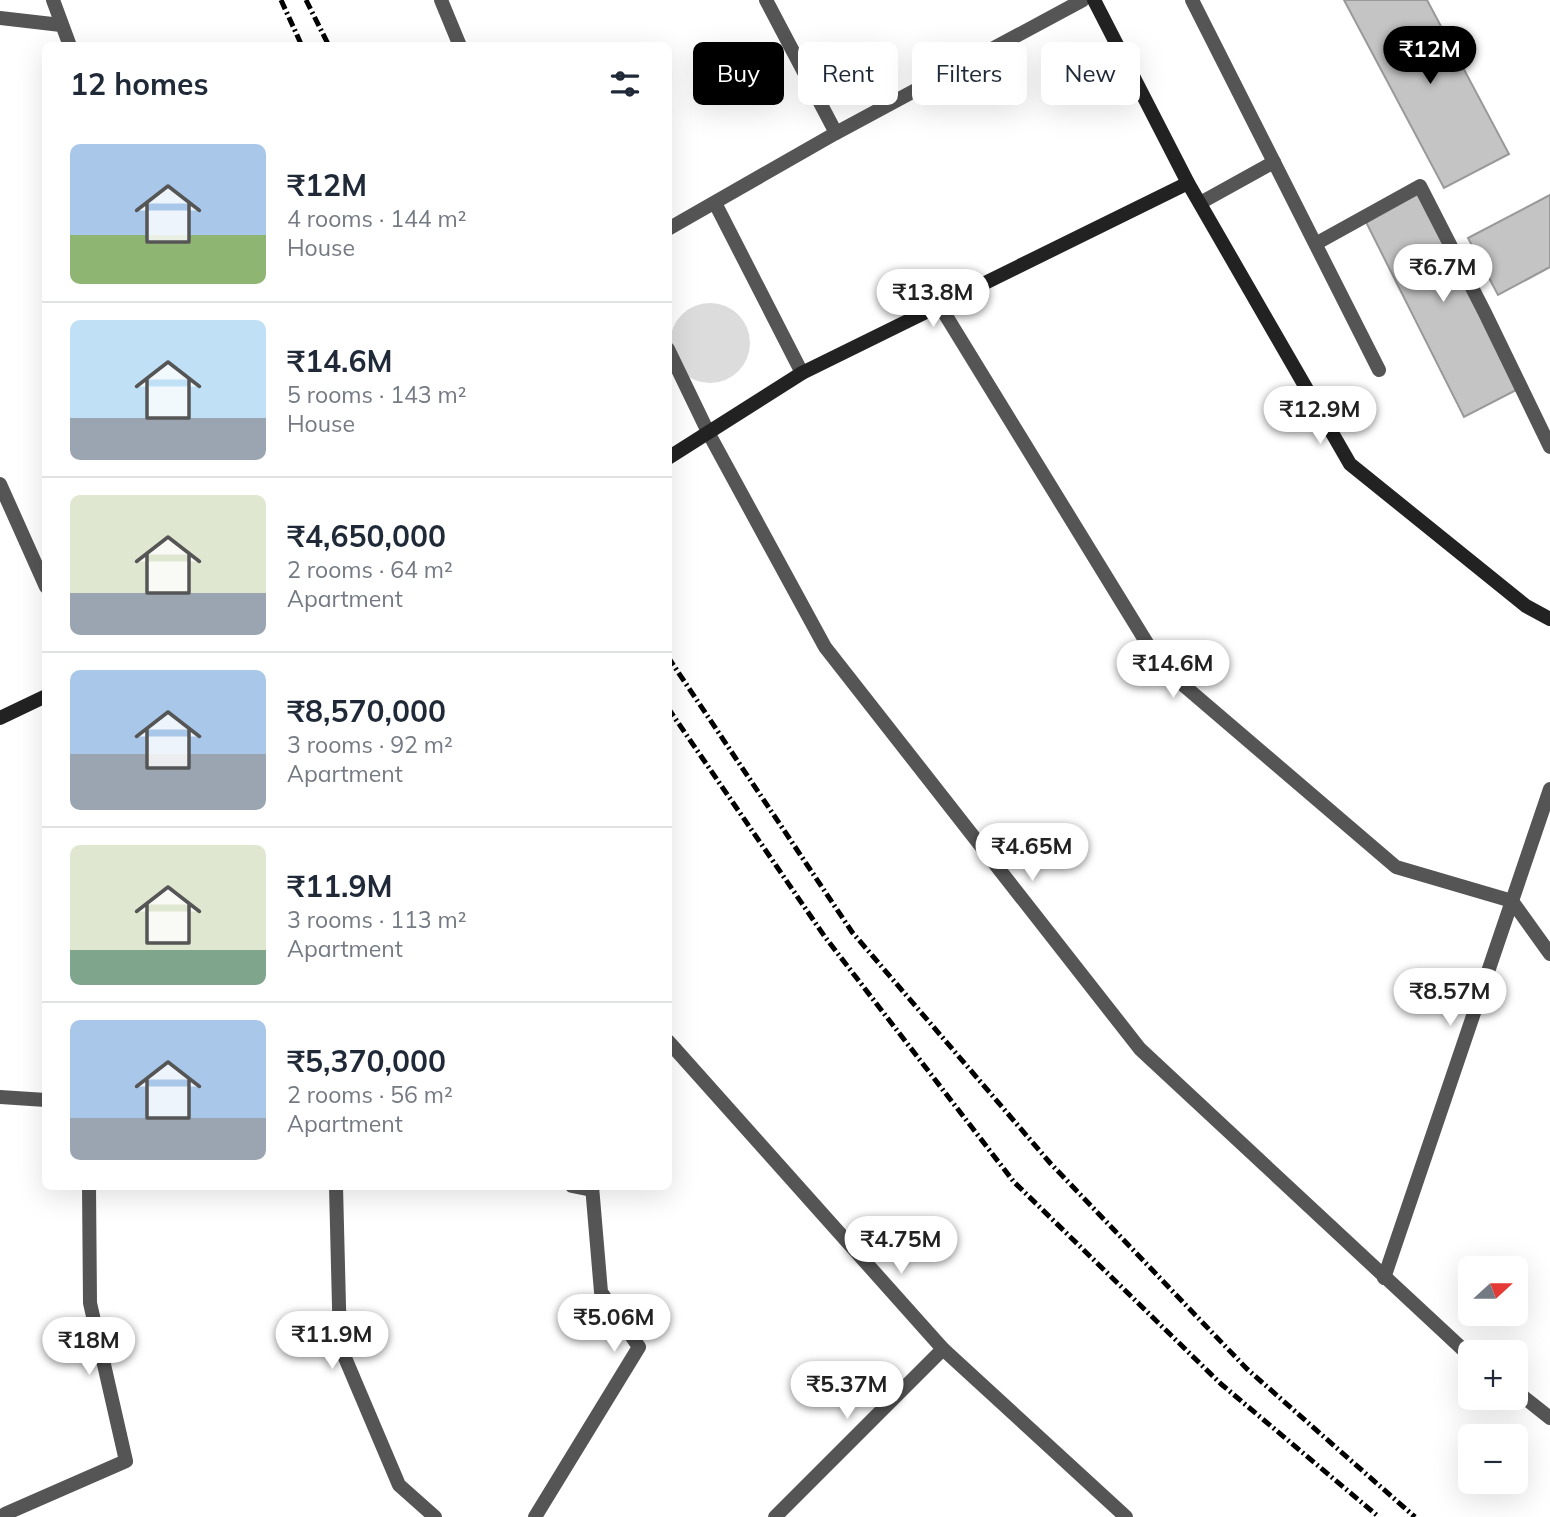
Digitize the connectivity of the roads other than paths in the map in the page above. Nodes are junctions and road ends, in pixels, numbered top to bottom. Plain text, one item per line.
1 (53, 0) edge
2 (441, 0) edge
3 (766, 0) edge
4 (1083, 0) edge
5 (1094, 0) edge
6 (1192, 0) edge
7 (0, 18) edge
8 (61, 26) junction
9 (68, 42) edge
10 (458, 42) edge
11 (836, 133) junction
12 (1274, 162) junction
13 (1188, 183) junction
14 (715, 203) junction
15 (1200, 203) junction
16 (672, 227) edge
17 (1317, 243) junction
18 (940, 306) junction
19 (672, 357) edge
20 (1379, 370) dead end
21 (802, 373) junction
22 (709, 434) junction
23 (1550, 447) edge
24 (672, 456) edge
25 (0, 484) edge
26 (42, 578) edge
27 (1550, 619) edge
28 (42, 697) edge
29 (0, 718) edge
30 (1550, 789) edge
31 (1512, 901) junction
32 (1534, 933) junction
33 (1550, 936) edge
34 (1550, 954) edge
35 (673, 1056) edge
36 (0, 1097) edge
37 (42, 1100) edge
38 (89, 1190) edge
39 (336, 1190) edge
40 (592, 1190) edge
41 (1384, 1278) junction
42 (1458, 1345) edge
43 (943, 1349) junction
44 (1528, 1401) edge
45 (1550, 1418) edge
46 (4, 1514) edge
47 (435, 1517) edge
48 (535, 1517) edge
49 (775, 1517) edge
50 (1126, 1517) edge

1 - 8 street
2 - 10 street
3 - 11 street
4 - 11 street
5 - 13 street
6 - 12 street
7 - 8 street
8 - 9 street
11 - 14 street
12 - 15 street
12 - 17 street
13 - 15 street
13 - 18 street
14 - 16 street
14 - 21 street
15 - 27 street
17 - 20 street
17 - 23 street
18 - 21 street
18 - 31 street
19 - 22 street
21 - 22 street
22 - 24 street
22 - 41 street
25 - 26 street
28 - 29 street
30 - 31 street
31 - 32 street
31 - 41 street
32 - 33 street
32 - 34 street
35 - 43 street
36 - 37 street
38 - 46 street
39 - 47 street
40 - 48 street
41 - 42 street
43 - 49 street
43 - 50 street
44 - 45 street

